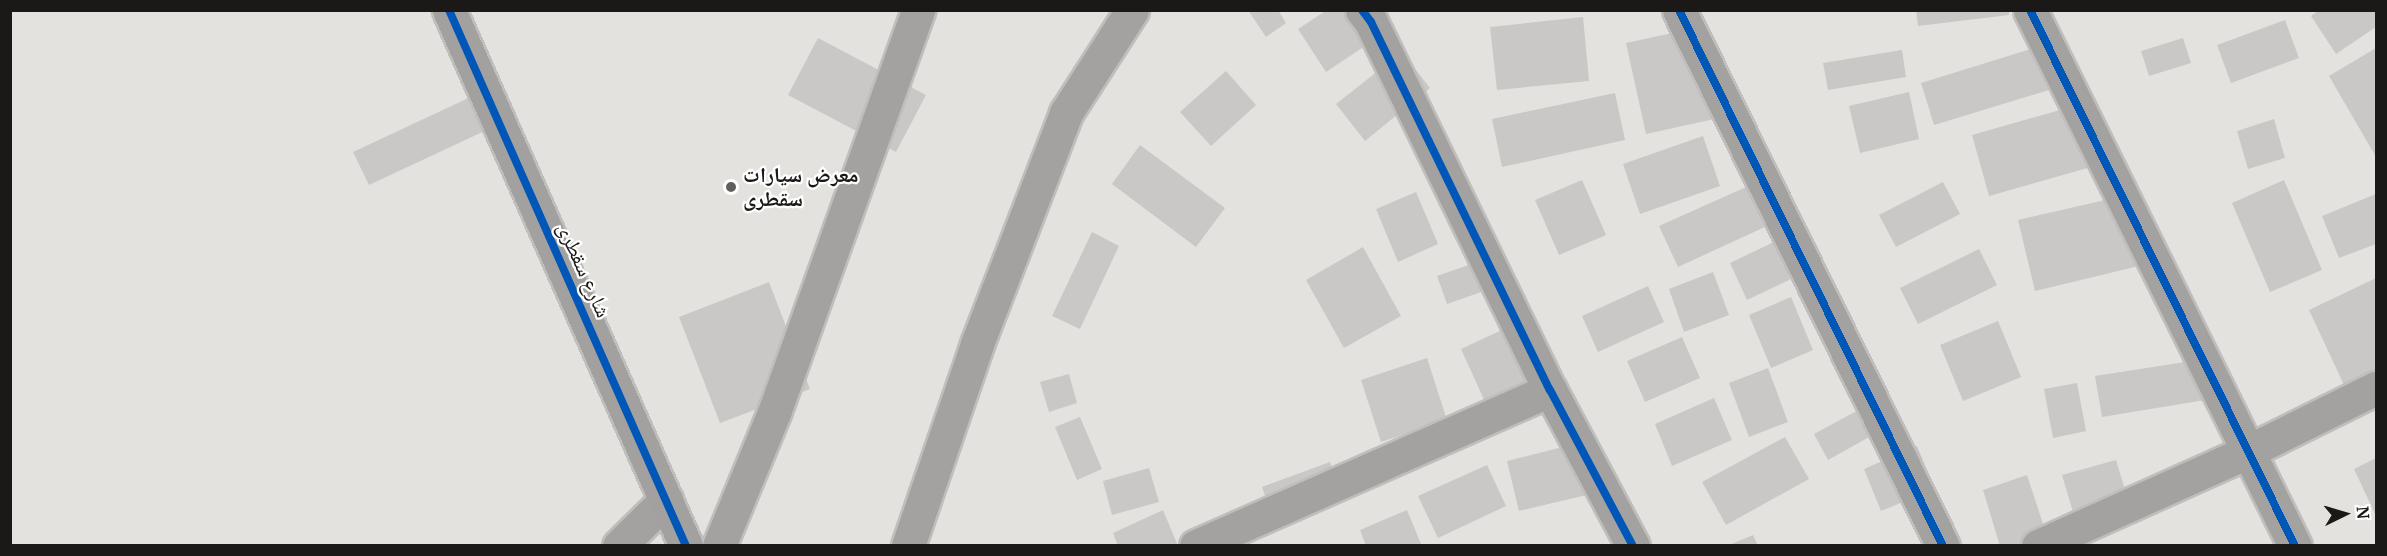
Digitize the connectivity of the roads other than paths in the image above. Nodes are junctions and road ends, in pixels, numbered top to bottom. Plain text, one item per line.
1 (449, 10) edge
2 (918, 10) edge
3 (1132, 10) edge
4 (1679, 10) edge
5 (2030, 10) edge
6 (1375, 14) edge
7 (2376, 388) edge
8 (1550, 390) junction
9 (2247, 452) junction
10 (666, 500) junction
11 (620, 546) edge
12 (686, 546) edge
13 (719, 546) edge
14 (908, 546) edge
15 (1196, 546) edge
16 (1633, 546) edge
17 (1943, 546) edge
18 (2038, 546) edge
19 (2295, 546) edge

1 - 10 street, شارع سقطرى
2 - 13 street
3 - 14 street
4 - 17 street
5 - 9 street
6 - 8 street
7 - 9 street
8 - 15 street
8 - 16 street
9 - 18 street
9 - 19 street
10 - 11 street
10 - 12 street, شارع سقطرى

